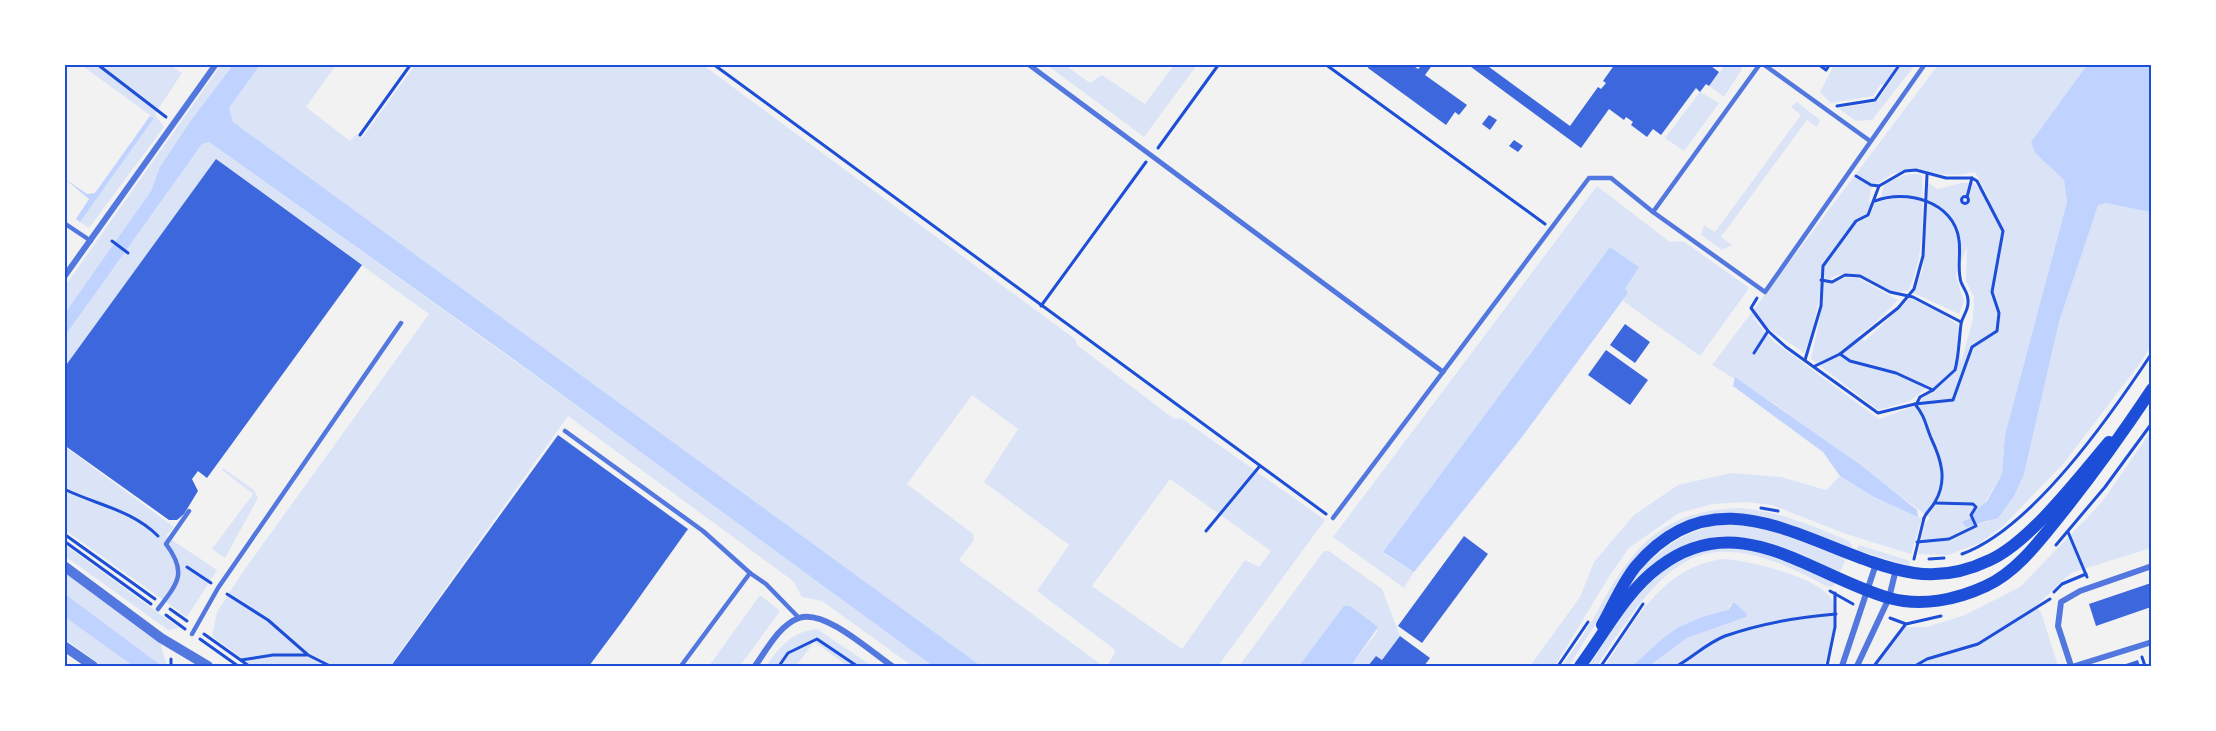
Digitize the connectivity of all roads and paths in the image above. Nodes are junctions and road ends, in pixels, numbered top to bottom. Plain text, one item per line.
1 (97, 64) edge
2 (216, 64) edge
3 (411, 64) edge
4 (713, 64) edge
5 (1029, 64) edge
6 (1219, 64) edge
7 (1325, 64) edge
8 (1761, 64) edge
9 (1818, 64) edge
10 (1830, 64) edge
11 (1900, 64) edge
12 (1925, 64) edge
13 (1823, 107) junction
14 (174, 124) junction
15 (360, 135) dead end
16 (1870, 141) junction
17 (1152, 155) junction
18 (1850, 171) junction
19 (1927, 175) junction
20 (1972, 178) junction
21 (1879, 186) junction
22 (1967, 197) dead end
23 (1875, 201) junction
24 (1926, 201) junction
25 (1653, 212) junction
26 (64, 223) edge
27 (1551, 228) junction
28 (91, 241) junction
29 (112, 241) dead end
30 (128, 253) dead end
31 (64, 277) edge
32 (1821, 280) junction
33 (1765, 291) junction
34 (1907, 296) junction
35 (1041, 306) junction
36 (1961, 322) junction
37 (401, 323) dead end
38 (1768, 331) junction
39 (1754, 353) dead end
40 (2151, 353) edge
41 (1840, 354) junction
42 (1806, 360) junction
43 (1815, 366) junction
44 (1443, 372) junction
45 (2151, 388) edge
46 (1933, 390) junction
47 (1916, 404) junction
48 (2151, 423) edge
49 (565, 431) dead end
50 (1259, 467) junction
51 (64, 489) edge
52 (1935, 503) junction
53 (189, 511) dead end
54 (1333, 518) joint
55 (1206, 531) dead end
56 (1917, 542) junction
57 (166, 544) junction
58 (1914, 559) dead end
59 (1927, 559) dead end
60 (178, 560) junction
61 (1876, 563) junction
62 (64, 566) edge
63 (2151, 566) edge
64 (1896, 569) junction
65 (750, 573) junction
66 (2092, 587) junction
67 (218, 588) junction
68 (1869, 589) junction
69 (1828, 590) dead end
70 (1889, 598) junction
71 (2050, 599) dead end
72 (1645, 601) dead end
73 (1836, 602) dead end
74 (1863, 608) junction
75 (158, 609) dead end
76 (1836, 614) junction
77 (1881, 615) junction
78 (799, 618) junction
79 (1912, 622) dead end
80 (1906, 624) junction
81 (192, 634) dead end
82 (2151, 642) edge
83 (64, 646) edge
84 (308, 655) junction
85 (240, 660) dead end
86 (196, 663) edge
87 (93, 666) edge
88 (208, 666) edge
89 (330, 666) edge
90 (681, 666) edge
91 (755, 666) edge
92 (779, 666) edge
93 (857, 666) edge
94 (892, 666) edge
95 (1580, 666) edge
96 (1601, 666) edge
97 (1677, 666) edge
98 (1827, 666) edge
99 (1842, 666) edge
100 (1857, 666) edge
101 (1874, 666) edge
102 (1915, 666) edge
103 (2073, 666) edge

1 - 14 path
2 - 14 street
3 - 15 path
4 - 35 path
5 - 17 street
6 - 17 path
7 - 27 path
8 - 13 lane
8 - 25 lane
9 - 10 path
11 - 13 path
12 - 16 lane
13 - 16 lane
14 - 28 street
16 - 18 lane
17 - 35 path
17 - 44 street
18 - 21 path
18 - 33 lane
19 - 20 path
19 - 21 path
19 - 24 path
20 - 22 path
20 - 47 path
21 - 23 path
23 - 24 path
23 - 32 path
24 - 34 path
24 - 36 path
25 - 27 lane
25 - 33 lane
26 - 28 lane
27 - 44 lane
28 - 31 street
29 - 30 path
32 - 34 path
32 - 42 path
33 - 38 path
34 - 36 path
34 - 41 path
35 - 50 path
36 - 46 path
37 - 67 lane
38 - 39 path
38 - 42 path
40 - 59 path
41 - 43 path
41 - 46 path
42 - 43 path
43 - 47 path
44 - 54 lane
45 - 64 main road
45 - 70 main road
46 - 47 path
47 - 52 path
48 - 66 path
49 - 65 lane
50 - 54 path
50 - 55 path
51 - 57 path
52 - 56 path
52 - 56 path
53 - 57 lane
56 - 58 path
57 - 60 lane
60 - 67 path
60 - 75 lane
61 - 64 main road
61 - 68 street
61 - 95 main road
62 - 86 street
63 - 66 street
64 - 70 street
65 - 78 lane
65 - 90 lane
66 - 103 street
67 - 81 lane
67 - 84 path
68 - 70 main road
68 - 74 street
68 - 95 main road
69 - 74 path
70 - 77 street
71 - 102 path
72 - 96 path
73 - 76 path
74 - 99 street
76 - 97 path
76 - 98 path
77 - 80 path
77 - 100 street
78 - 91 street
78 - 94 street
79 - 80 path
80 - 101 path
82 - 103 street
83 - 87 street
84 - 85 path
84 - 89 path
86 - 88 street
92 - 93 path

